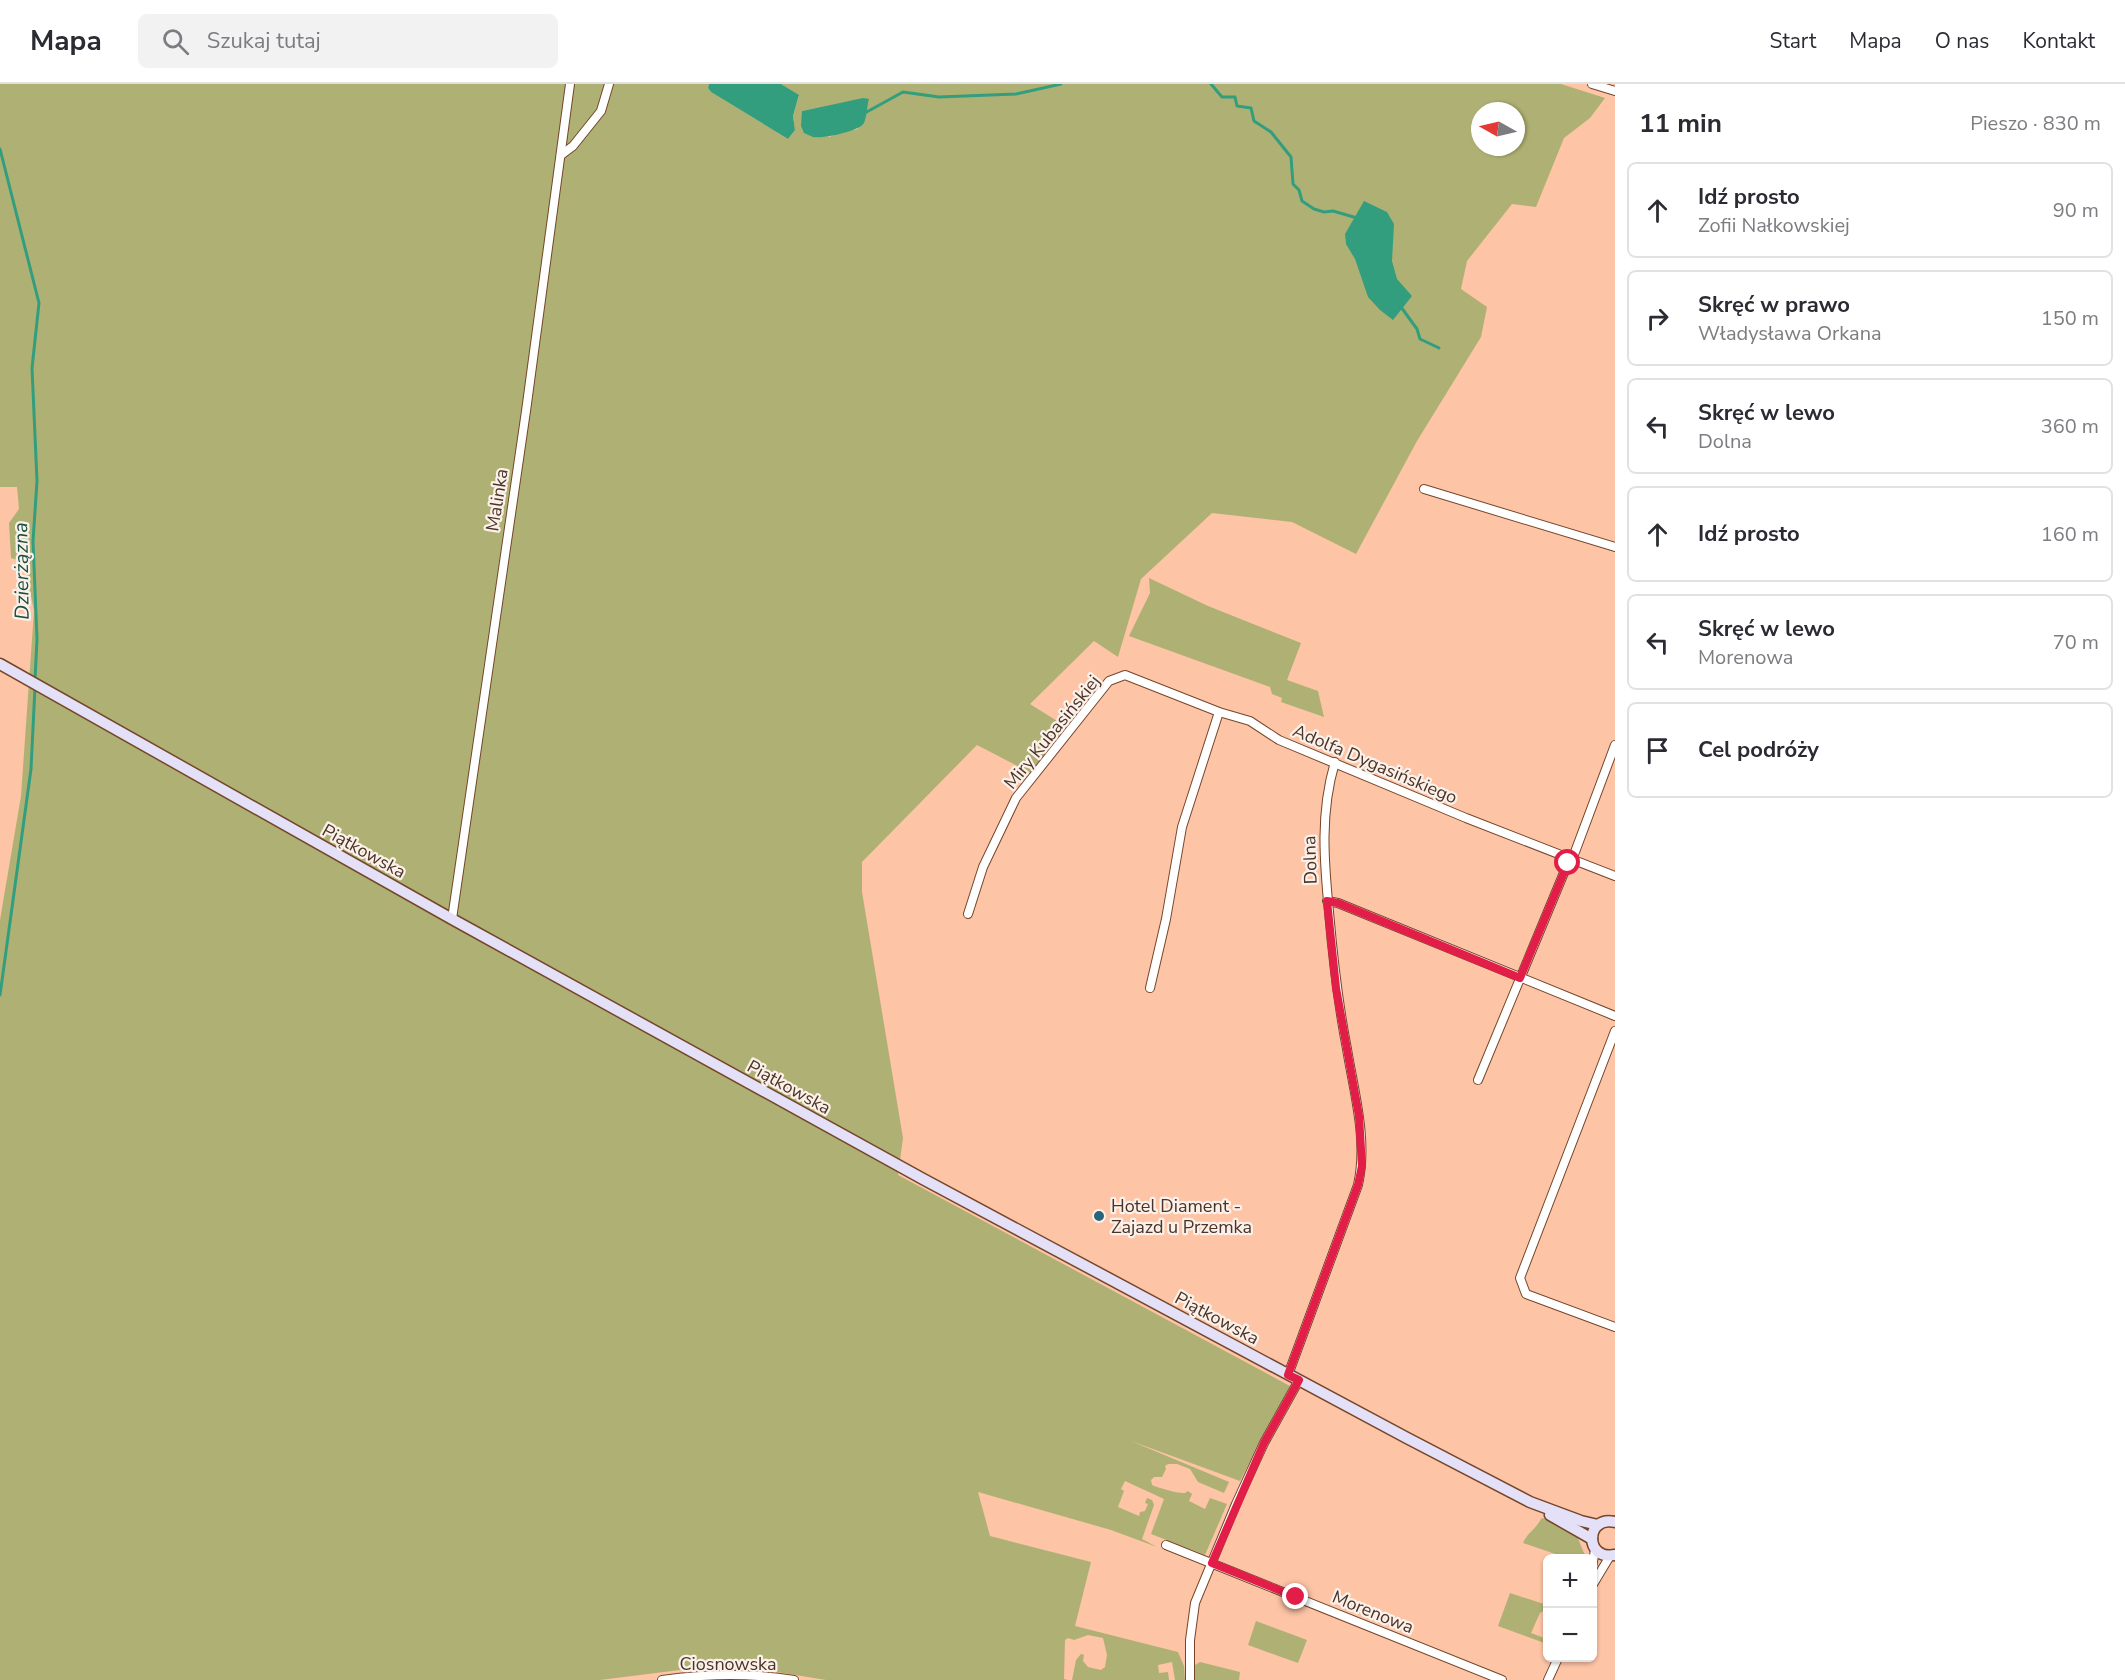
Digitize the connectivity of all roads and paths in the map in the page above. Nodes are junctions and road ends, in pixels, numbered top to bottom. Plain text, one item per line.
1 (570, 84) edge
2 (609, 84) edge
3 (1592, 84) edge
4 (1602, 86) edge
5 (1615, 91) edge
6 (561, 155) junction
7 (1424, 489) dead end
8 (1615, 547) edge
9 (0, 664) edge
10 (1125, 675) joint
11 (1219, 712) junction
12 (1615, 745) edge
13 (1335, 762) junction
14 (1570, 858) junction
15 (1615, 876) edge
16 (1327, 901) junction
17 (968, 914) dead end
18 (452, 920) junction
19 (1520, 978) junction
20 (1150, 988) dead end
21 (1615, 1016) edge
22 (1615, 1031) edge
23 (1478, 1080) dead end
24 (1615, 1327) edge
25 (1294, 1378) junction
26 (1530, 1502) junction
27 (1614, 1519) edge
28 (1598, 1525) junction
29 (1594, 1544) junction
30 (1166, 1545) dead end
31 (1594, 1554) edge
32 (1612, 1556) edge
33 (1212, 1563) junction
34 (1597, 1580) edge
35 (1556, 1662) edge
36 (662, 1680) edge
37 (794, 1680) edge
38 (1190, 1680) edge
39 (1502, 1680) edge
40 (1548, 1680) edge

1 - 6 street, Malinka
2 - 6 street
3 - 4 street
4 - 5 street
6 - 18 street, Malinka
7 - 8 street
9 - 18 main road, Piątkowska
10 - 11 street, Adolfa Dygasińskiego
10 - 17 street, Miry Kubasińskiej
11 - 13 street, Adolfa Dygasińskiego
11 - 20 street
12 - 14 street
13 - 14 street, Adolfa Dygasińskiego
13 - 16 street, Dolna
14 - 15 street, Adolfa Dygasińskiego
14 - 19 street
16 - 19 street
16 - 25 street, Dolna
18 - 25 main road, Piątkowska
19 - 21 street
19 - 23 street
22 - 24 street
25 - 26 main road, Piątkowska
25 - 33 street, Dolna
26 - 28 main road, Piątkowska
26 - 29 main road, Piątkowska
27 - 28 main road
28 - 29 main road
29 - 31 street
29 - 32 main road, Piątkowska
30 - 33 street, Morenowa
32 - 34 street
33 - 38 street, Dolna
33 - 39 street, Morenowa
35 - 40 street
36 - 37 street, Ciosnowska

